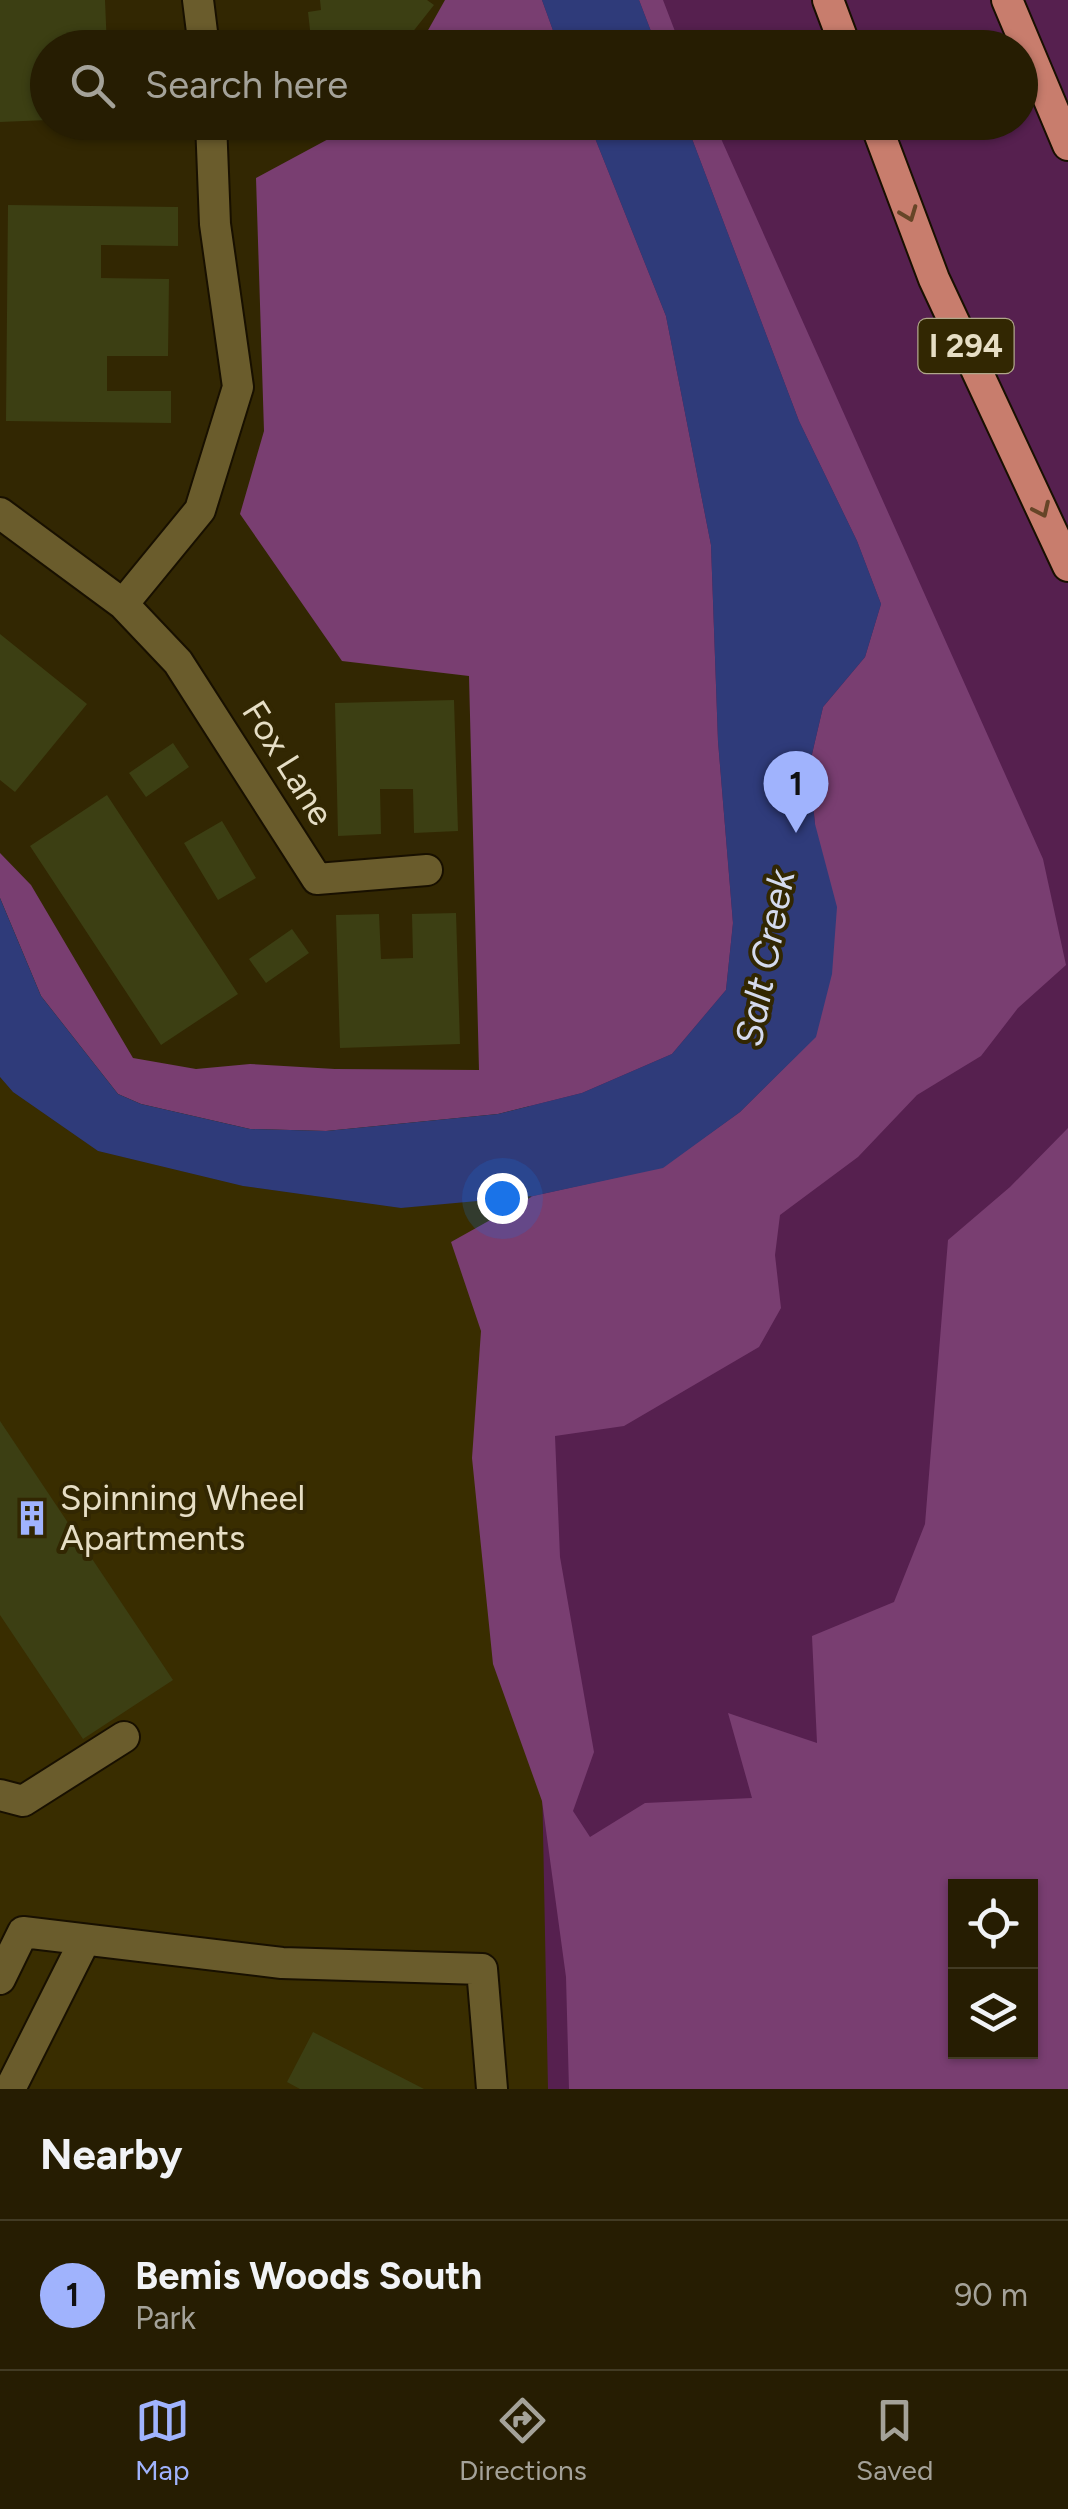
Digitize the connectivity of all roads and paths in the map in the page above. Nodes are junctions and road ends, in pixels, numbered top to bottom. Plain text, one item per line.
1 (198, 0) edge
2 (828, 0) edge
3 (1007, 0) edge
4 (202, 30) edge
5 (839, 30) edge
6 (1020, 30) edge
7 (1038, 74) edge
8 (212, 140) edge
9 (882, 140) edge
10 (1068, 145) edge
11 (0, 513) edge
12 (1068, 566) edge
13 (123, 604) junction
14 (427, 870) dead end
15 (124, 1737) dead end
16 (0, 1794) edge
17 (85, 1940) junction
18 (0, 1978) edge
19 (10, 2089) edge
20 (492, 2089) edge

1 - 4 street
2 - 5 highway
3 - 6 highway
7 - 10 highway
8 - 13 street
9 -> 12 highway, I 294
11 - 13 street
13 - 14 street, Fox Lane
15 - 16 street
17 - 18 street
17 - 19 street
17 - 20 street

